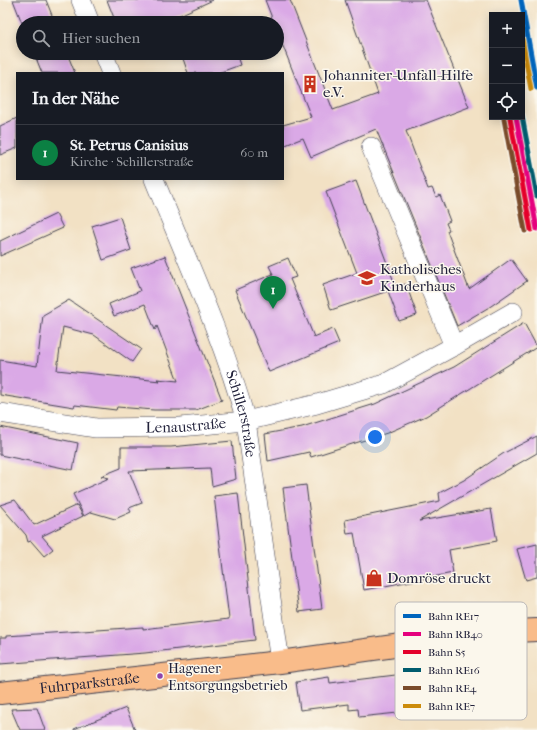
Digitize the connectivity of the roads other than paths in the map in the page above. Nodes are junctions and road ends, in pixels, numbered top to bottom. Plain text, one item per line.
1 (81, 0) edge
2 (87, 16) edge
3 (106, 60) edge
4 (111, 72) edge
5 (372, 147) dead end
6 (154, 180) edge
7 (513, 312) dead end
8 (454, 346) junction
9 (0, 413) edge
10 (246, 421) junction
11 (527, 630) edge
12 (537, 630) edge
13 (395, 646) edge
14 (280, 662) junction
15 (0, 693) edge

1 - 2 street
3 - 4 street
5 - 8 street
6 - 10 street, Schillerstraße
7 - 8 street, Lenaustraße
8 - 10 street, Lenaustraße
9 - 10 street, Lenaustraße
10 - 14 street, Schillerstraße
11 - 12 main road, Fuhrparkstraße
13 - 14 main road, Fuhrparkstraße
14 - 15 main road, Fuhrparkstraße

